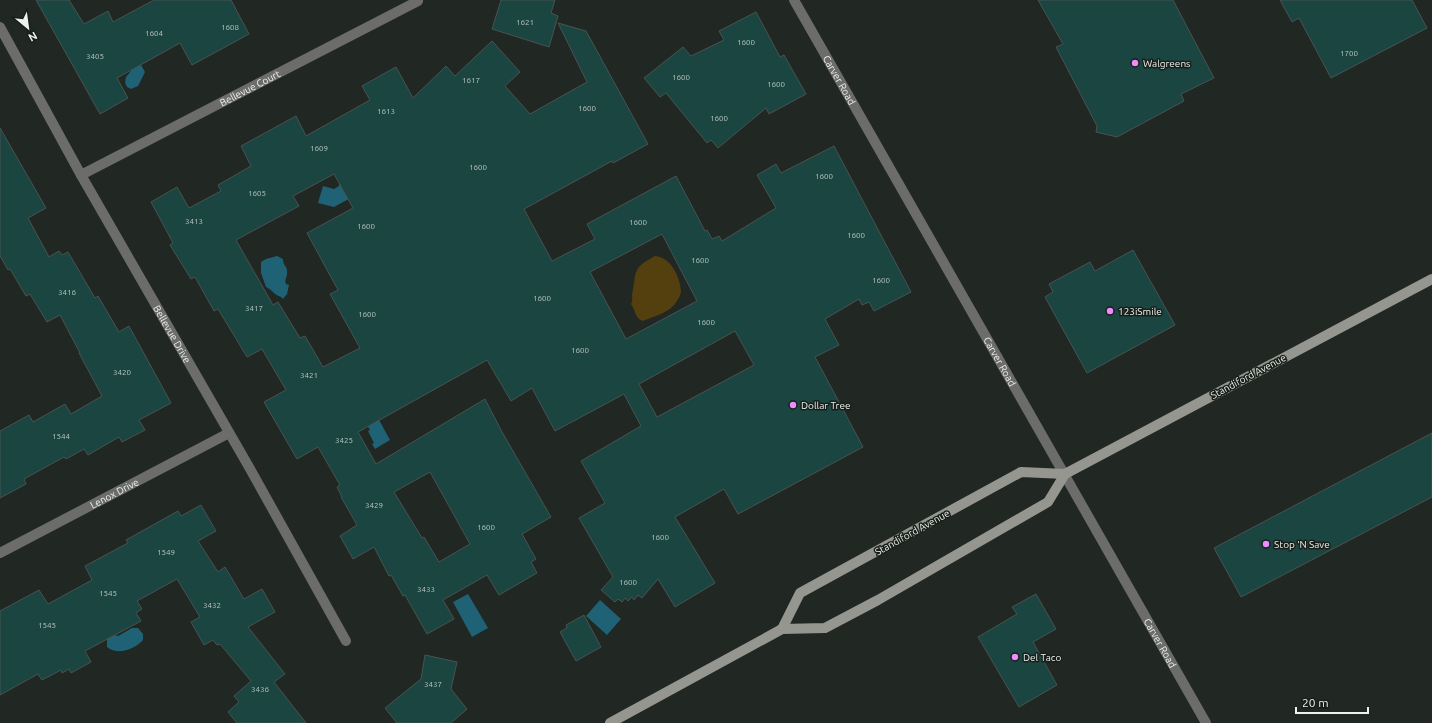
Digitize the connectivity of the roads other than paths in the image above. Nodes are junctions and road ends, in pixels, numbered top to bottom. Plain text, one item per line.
1 (794, 0) edge
2 (418, 1) edge
3 (0, 26) edge
4 (81, 175) junction
5 (1432, 278) edge
6 (229, 433) junction
7 (1065, 474) junction
8 (0, 553) edge
9 (782, 629) junction
10 (346, 641) dead end
11 (610, 723) edge
12 (1206, 723) edge

1 - 7 street, Carver Road
2 - 4 street, Bellevue Court
3 - 4 street, Bellevue Drive
4 - 6 street, Bellevue Drive
5 - 7 main road, Standiford Avenue
6 - 8 street, Lenox Drive
6 - 10 street, Bellevue Drive
7 - 9 main road
7 - 9 main road, Standiford Avenue
7 - 12 street, Carver Road
9 - 11 main road

